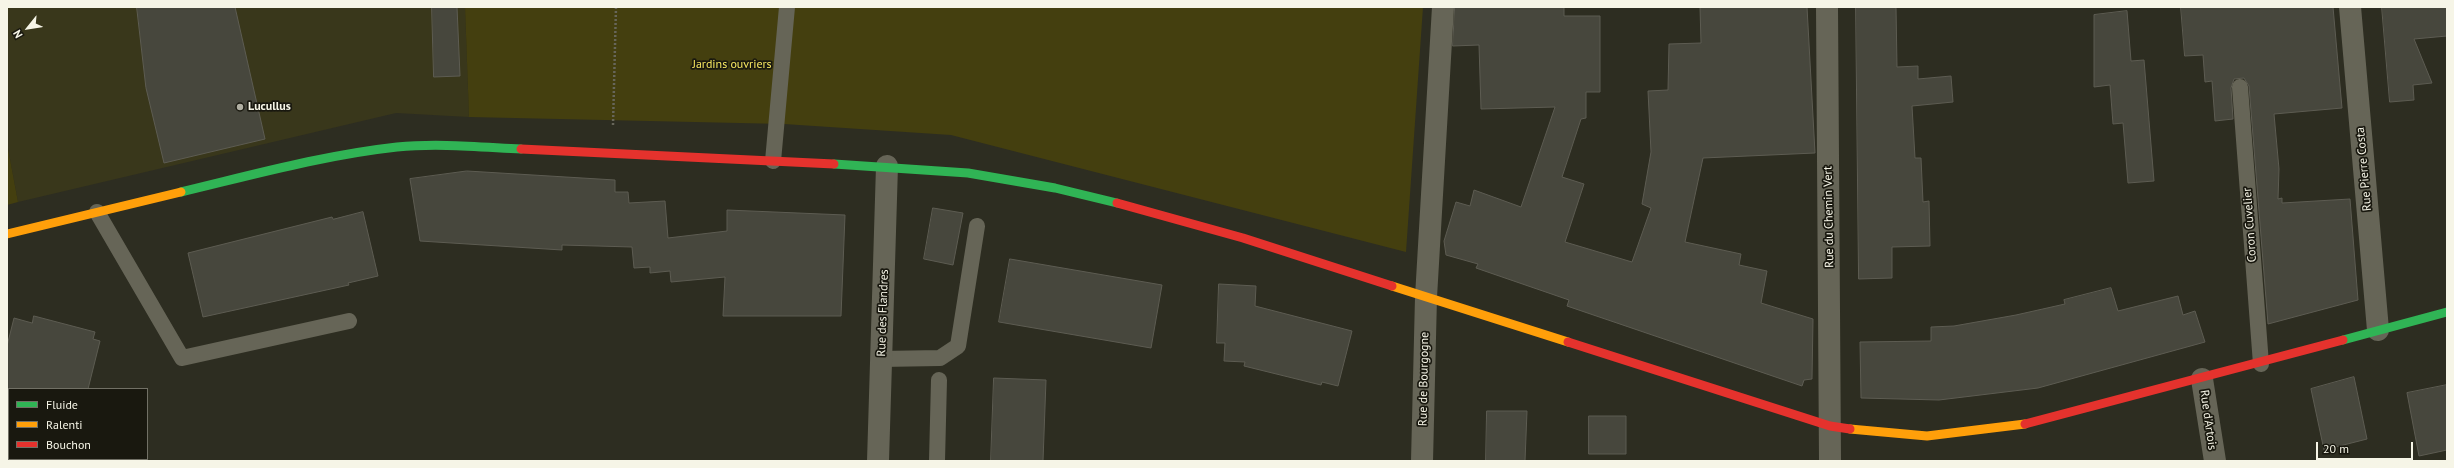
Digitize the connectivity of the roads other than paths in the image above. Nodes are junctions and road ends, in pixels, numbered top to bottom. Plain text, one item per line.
1 (787, 7) edge
2 (1443, 7) edge
3 (1827, 7) edge
4 (2350, 7) edge
5 (2240, 87) dead end
6 (773, 161) junction
7 (887, 166) junction
8 (97, 212) junction
9 (977, 226) dead end
10 (7, 234) edge
11 (1426, 297) junction
12 (2447, 312) edge
13 (349, 321) dead end
14 (2378, 330) junction
15 (881, 359) junction
16 (2261, 364) junction
17 (2202, 379) junction
18 (939, 380) dead end
19 (1830, 426) junction
20 (878, 461) edge
21 (937, 461) edge
22 (1422, 461) edge
23 (1830, 461) edge
24 (2215, 461) edge

1 - 6 lane
2 - 11 street, Rue de Bourgogne
3 - 19 street, Rue du Chemin Vert
4 - 14 street, Rue Pierre Costa
5 - 16 lane, Coron Cuvelier
6 - 7 main road
6 - 8 main road
7 - 11 main road
7 - 15 street, Rue des Flandres
8 - 10 main road
8 - 13 lane
9 - 15 lane
11 - 19 main road
11 - 22 street, Rue de Bourgogne
12 - 14 main road
14 - 16 main road
15 - 20 street, Rue des Flandres
16 - 17 main road
17 - 19 main road
17 - 24 street, Rue d'Artois
18 - 21 lane
19 - 23 street, Rue du Chemin Vert

